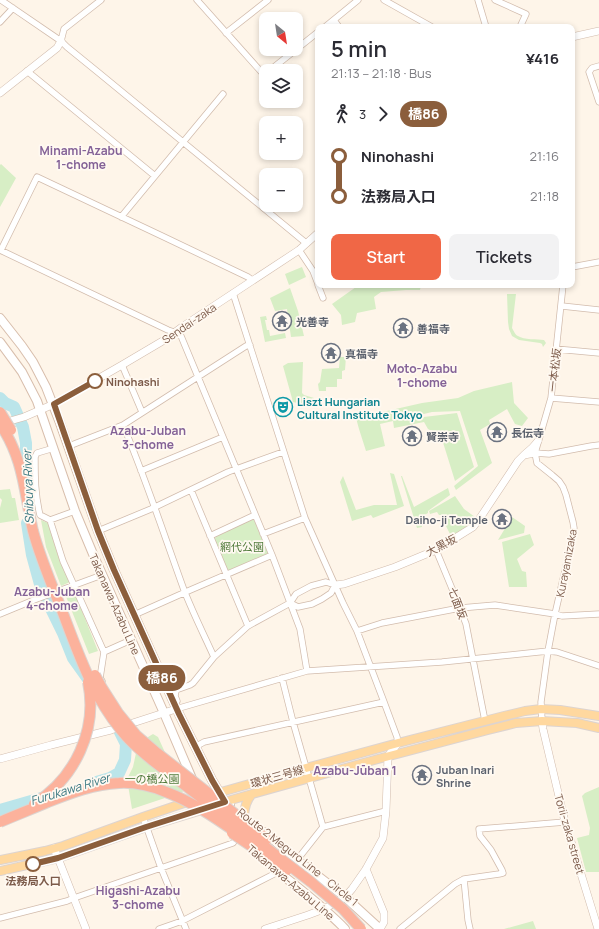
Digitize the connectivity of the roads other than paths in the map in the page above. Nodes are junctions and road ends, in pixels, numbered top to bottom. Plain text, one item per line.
1 (101, 0) edge
2 (197, 0) edge
3 (268, 0) edge
4 (358, 0) edge
5 (384, 0) edge
6 (478, 0) edge
7 (495, 0) edge
8 (5, 1) edge
9 (13, 8) junction
10 (334, 20) junction
11 (0, 22) edge
12 (329, 24) edge
13 (337, 24) edge
14 (427, 24) edge
15 (485, 24) edge
16 (521, 24) edge
17 (599, 32) edge
18 (226, 33) junction
19 (315, 34) edge
20 (575, 36) edge
21 (61, 41) junction
22 (278, 64) edge
23 (599, 66) edge
24 (259, 69) edge
25 (27, 71) junction
26 (0, 93) edge
27 (223, 94) dead end
28 (599, 102) edge
29 (184, 142) junction
30 (155, 176) junction
31 (121, 217) junction
32 (315, 235) edge
33 (306, 244) junction
34 (0, 250) edge
35 (299, 250) junction
36 (599, 262) edge
37 (575, 267) edge
38 (315, 276) edge
39 (252, 280) junction
40 (319, 288) edge
41 (563, 288) edge
42 (234, 293) junction
43 (323, 298) dead end
44 (562, 306) junction
45 (599, 310) edge
46 (0, 318) edge
47 (174, 332) junction
48 (0, 342) edge
49 (250, 345) junction
50 (556, 349) junction
51 (599, 353) edge
52 (122, 365) junction
53 (198, 377) junction
54 (551, 398) junction
55 (599, 402) edge
56 (54, 404) junction
57 (41, 410) junction
58 (0, 412) edge
59 (142, 412) junction
60 (0, 424) edge
61 (123, 425) junction
62 (223, 437) junction
63 (538, 441) junction
64 (599, 445) edge
65 (68, 446) junction
66 (54, 448) junction
67 (283, 452) junction
68 (535, 453) junction
69 (524, 455) junction
70 (236, 469) junction
71 (141, 471) junction
72 (191, 490) junction
73 (155, 507) junction
74 (75, 510) junction
75 (255, 515) junction
76 (305, 518) junction
77 (50, 520) junction
78 (98, 531) junction
79 (263, 534) junction
80 (210, 536) junction
81 (436, 550) junction
82 (44, 551) junction
83 (272, 555) junction
84 (226, 574) junction
85 (102, 575) junction
86 (75, 585) junction
87 (335, 585) junction
88 (185, 592) junction
89 (53, 594) junction
90 (290, 603) junction
91 (460, 608) junction
92 (0, 614) edge
93 (555, 614) junction
94 (599, 614) edge
95 (134, 615) junction
96 (248, 626) junction
97 (357, 631) junction
98 (131, 640) junction
99 (548, 651) junction
100 (104, 652) junction
101 (214, 657) junction
102 (473, 658) junction
103 (371, 666) junction
104 (599, 666) edge
105 (307, 671) junction
106 (282, 678) junction
107 (384, 702) junction
108 (176, 709) junction
109 (541, 709) junction
110 (164, 713) junction
111 (599, 716) edge
112 (485, 721) junction
113 (542, 721) junction
114 (292, 722) junction
115 (133, 723) junction
116 (599, 728) edge
117 (398, 743) junction
118 (195, 747) junction
119 (388, 756) junction
120 (0, 759) edge
121 (306, 768) junction
122 (309, 778) junction
123 (219, 792) junction
124 (252, 794) junction
125 (200, 798) junction
126 (225, 802) junction
127 (207, 808) junction
128 (386, 811) junction
129 (244, 815) junction
130 (143, 817) junction
131 (565, 822) junction
132 (0, 823) edge
133 (146, 827) junction
134 (323, 827) junction
135 (238, 836) junction
136 (54, 848) junction
137 (58, 858) junction
138 (0, 860) edge
139 (297, 860) junction
140 (161, 868) junction
141 (366, 869) junction
142 (0, 871) edge
143 (278, 872) junction
144 (464, 879) junction
145 (345, 897) junction
146 (74, 898) junction
147 (324, 909) junction
148 (349, 912) junction
149 (0, 918) edge
150 (182, 921) junction
151 (86, 929) edge
152 (159, 929) edge
153 (186, 929) edge
154 (265, 929) edge
155 (345, 929) edge
156 (360, 929) edge
157 (365, 929) edge
158 (380, 929) edge
159 (400, 929) edge
160 (470, 929) edge
161 (598, 929) edge

1 - 21 street
2 - 18 street
3 - 18 street
4 - 10 street
5 - 14 street
6 - 15 street
7 - 16 street
8 - 9 street
9 - 11 street
9 - 21 street
10 - 12 street
10 - 13 street
17 - 20 street
18 - 24 street
19 - 22 street
21 - 25 street
21 - 29 street
23 - 28 street
25 - 26 street
25 - 30 street
27 - 29 street
29 - 30 street
29 - 33 street
30 - 31 street
31 - 34 street
31 - 39 street
32 - 33 street, Sendai-zaka
33 - 35 street, Sendai-zaka
34 - 47 street
35 - 38 street
35 - 39 street, Sendai-zaka
36 - 37 street
39 - 42 street, Sendai-zaka
40 - 43 street
41 - 44 street, 一本松坂
42 - 47 street, Sendai-zaka
42 - 49 street
44 - 45 street
44 - 50 street, 一本松坂
46 - 56 main road, Takanawa-Azabu Line
47 - 52 street, Sendai-zaka
47 - 53 street
48 - 57 main road, Takanawa-Azabu Line
49 - 53 street
49 - 67 street
50 - 51 street
50 - 54 street, 一本松坂
52 - 56 street, Sendai-zaka
52 - 59 street
53 - 59 street
53 - 62 street
54 - 55 street
54 - 63 street, 一本松坂
56 - 57 street, Sendai-zaka
56 - 65 main road, Takanawa-Azabu Line
57 - 60 street, Sendai-zaka
57 - 66 main road, Takanawa-Azabu Line
58 - 82 highway, Route 2 Meguro Line, bridge
59 - 61 street
60 - 89 highway, Route 2 Meguro Line, bridge
61 - 65 street
61 - 71 street
62 - 70 street
62 - 71 street
63 - 68 street, 一本松坂
63 - 69 street, 大黒坂
64 - 68 street
65 - 78 main road, Takanawa-Azabu Line
66 - 74 main road, Takanawa-Azabu Line
66 - 77 street
67 - 70 street
67 - 76 street
68 - 69 street
68 - 93 street, Kurayamizaka
69 - 81 street, 大黒坂
70 - 72 street
70 - 75 street
71 - 73 street
72 - 73 street
72 - 80 street
73 - 78 street
73 - 88 street
74 - 77 street
74 - 85 main road, Takanawa-Azabu Line
75 - 79 street
75 - 80 street
76 - 79 street
76 - 87 street
77 - 86 street
78 - 95 main road, Takanawa-Azabu Line
79 - 83 street
80 - 84 street
81 - 87 street, 大黒坂
81 - 91 street, 七面坂
82 - 132 highway, bridge
82 - 148 highway, Route 2 Meguro Line, bridge
83 - 84 street
83 - 90 street
84 - 88 street
84 - 96 street
85 - 86 street
85 - 98 main road, Takanawa-Azabu Line
86 - 89 street
86 - 100 street
87 - 90 street
87 - 90 street
87 - 97 street
88 - 95 street
88 - 101 street
89 - 92 street
89 - 132 highway, bridge
89 - 156 highway, Route 2 Meguro Line, bridge
90 - 96 street
90 - 105 street
91 - 93 street
91 - 97 street
91 - 102 street, 七面坂
93 - 94 street
93 - 99 street, Kurayamizaka
95 - 108 main road, Takanawa-Azabu Line
96 - 101 street
97 - 103 street
98 - 100 street
98 - 110 main road, Takanawa-Azabu Line
99 - 102 street
99 - 104 street
99 - 109 street, Kurayamizaka
100 - 115 street
101 - 108 street
102 - 103 street
102 - 112 street, 七面坂
103 - 105 street
103 - 107 street
105 - 106 street
106 - 108 street
106 - 114 street
107 - 114 street
107 - 117 street
108 - 110 street
108 - 118 main road, Takanawa-Azabu Line
109 - 111 main road, 環状三号線
109 - 112 main road, 環状三号線
109 - 113 street, Kurayamizaka
110 - 115 street
110 - 125 main road, Takanawa-Azabu Line
112 - 117 main road, 環状三号線
113 - 116 main road, 環状三号線
113 - 119 main road, 環状三号線
113 - 131 street, Torii-zaka street
114 - 118 street
114 - 121 street
115 - 120 street, bridge
117 - 119 street
117 - 121 main road, 環状三号線
118 - 123 main road, Takanawa-Azabu Line
119 - 122 main road, 環状三号線
119 - 128 street
121 - 122 street
121 - 123 main road, 環状三号線
122 - 124 main road, 環状三号線
122 - 134 street
123 - 125 main road, 環状三号線
123 - 126 main road, Takanawa-Azabu Line
124 - 126 main road, 環状三号線
124 - 129 main road
125 - 127 main road, Takanawa-Azabu Line
125 - 130 main road, 環状三号線
126 - 127 main road, 環状三号線
126 - 129 main road, Takanawa-Azabu Line
127 - 133 main road, 環状三号線
127 - 135 main road, Takanawa-Azabu Line
128 - 134 street
128 - 141 street
129 - 139 main road, Takanawa-Azabu Line
130 - 133 street
130 - 136 main road, 環状三号線
131 - 144 street
131 - 161 street, Torii-zaka street
132 - 148 highway, Circle 1, bridge
132 - 156 highway, Circle 1, bridge
133 - 137 main road, 環状三号線
133 - 140 street
134 - 139 street
135 - 140 street
135 - 143 main road, Takanawa-Azabu Line
136 - 137 street
136 - 138 main road, 環状三号線
137 - 142 main road, 環状三号線
137 - 146 street
139 - 145 main road, Takanawa-Azabu Line
140 - 146 street
140 - 150 street
141 - 145 street
141 - 158 street
143 - 147 main road, Takanawa-Azabu Line
143 - 150 street
144 - 159 street
144 - 160 street
145 - 147 street
145 - 158 main road, Takanawa-Azabu Line
146 - 149 street
146 - 151 street
147 - 154 street
147 - 155 main road, Takanawa-Azabu Line
148 - 157 highway, Circle 1, bridge
150 - 152 street
150 - 153 street

